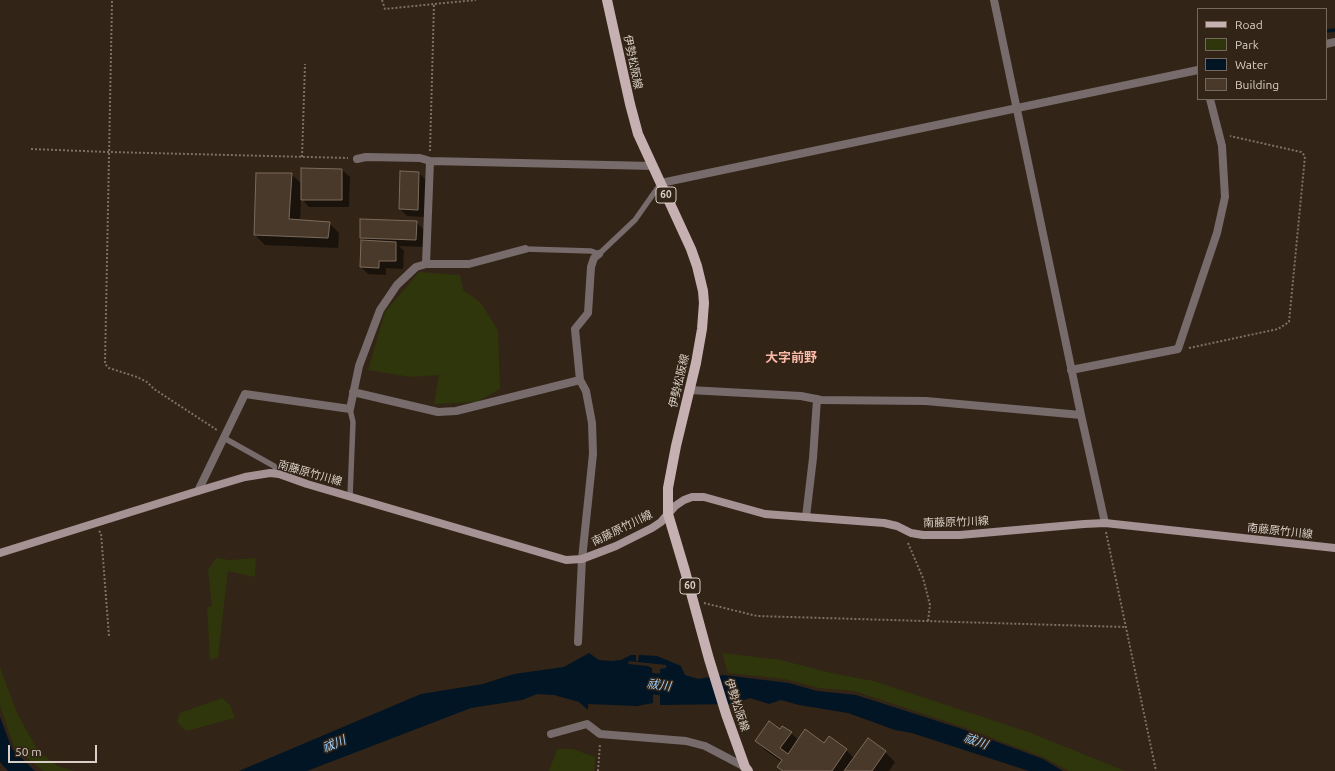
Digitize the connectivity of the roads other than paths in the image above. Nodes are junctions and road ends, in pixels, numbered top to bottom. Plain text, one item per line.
1 (607, 0) edge
2 (994, 0) edge
3 (1197, 70) edge
4 (1210, 100) edge
5 (1017, 108) junction
6 (357, 159) road end
7 (430, 161) junction
8 (653, 166) junction
9 (661, 182) junction
10 (525, 249) joint
11 (599, 254) junction
12 (426, 264) junction
13 (1071, 370) junction
14 (580, 380) junction
15 (689, 390) junction
16 (353, 392) junction
17 (817, 399) junction
18 (350, 409) junction
19 (1081, 416) junction
20 (224, 438) junction
21 (279, 474) junction
22 (198, 491) junction
23 (350, 497) junction
24 (668, 514) junction
25 (806, 517) junction
26 (1105, 523) junction
27 (1335, 548) edge
28 (0, 553) edge
29 (582, 559) junction
30 (578, 642) dead end
31 (551, 734) dead end
32 (746, 769) edge

1 - 8 main road, 伊勢松阪線 / 60
2 - 5 street
3 - 5 street
4 - 13 street
5 - 9 street
5 - 13 street
6 - 7 street
7 - 8 street
7 - 12 street
8 - 9 main road, 伊勢松阪線 / 60
9 - 11 lane
9 - 15 main road, 伊勢松阪線 / 60
10 - 11 lane
10 - 12 street
11 - 14 street
12 - 16 street
13 - 19 street
14 - 16 street
14 - 29 street
15 - 17 street
15 - 24 main road, 伊勢松阪線 / 60
16 - 18 street
17 - 19 street
17 - 25 street
18 - 20 street
18 - 23 lane
19 - 26 street
20 - 21 lane
20 - 22 street
21 - 22 main road, 南藤原竹川線
21 - 23 main road, 南藤原竹川線
22 - 28 main road, 南藤原竹川線
23 - 29 main road, 南藤原竹川線
24 - 25 main road, 南藤原竹川線
24 - 29 main road, 南藤原竹川線
24 - 32 main road, 伊勢松阪線 / 60
25 - 26 main road, 南藤原竹川線
26 - 27 main road, 南藤原竹川線
29 - 30 street
31 - 32 street

